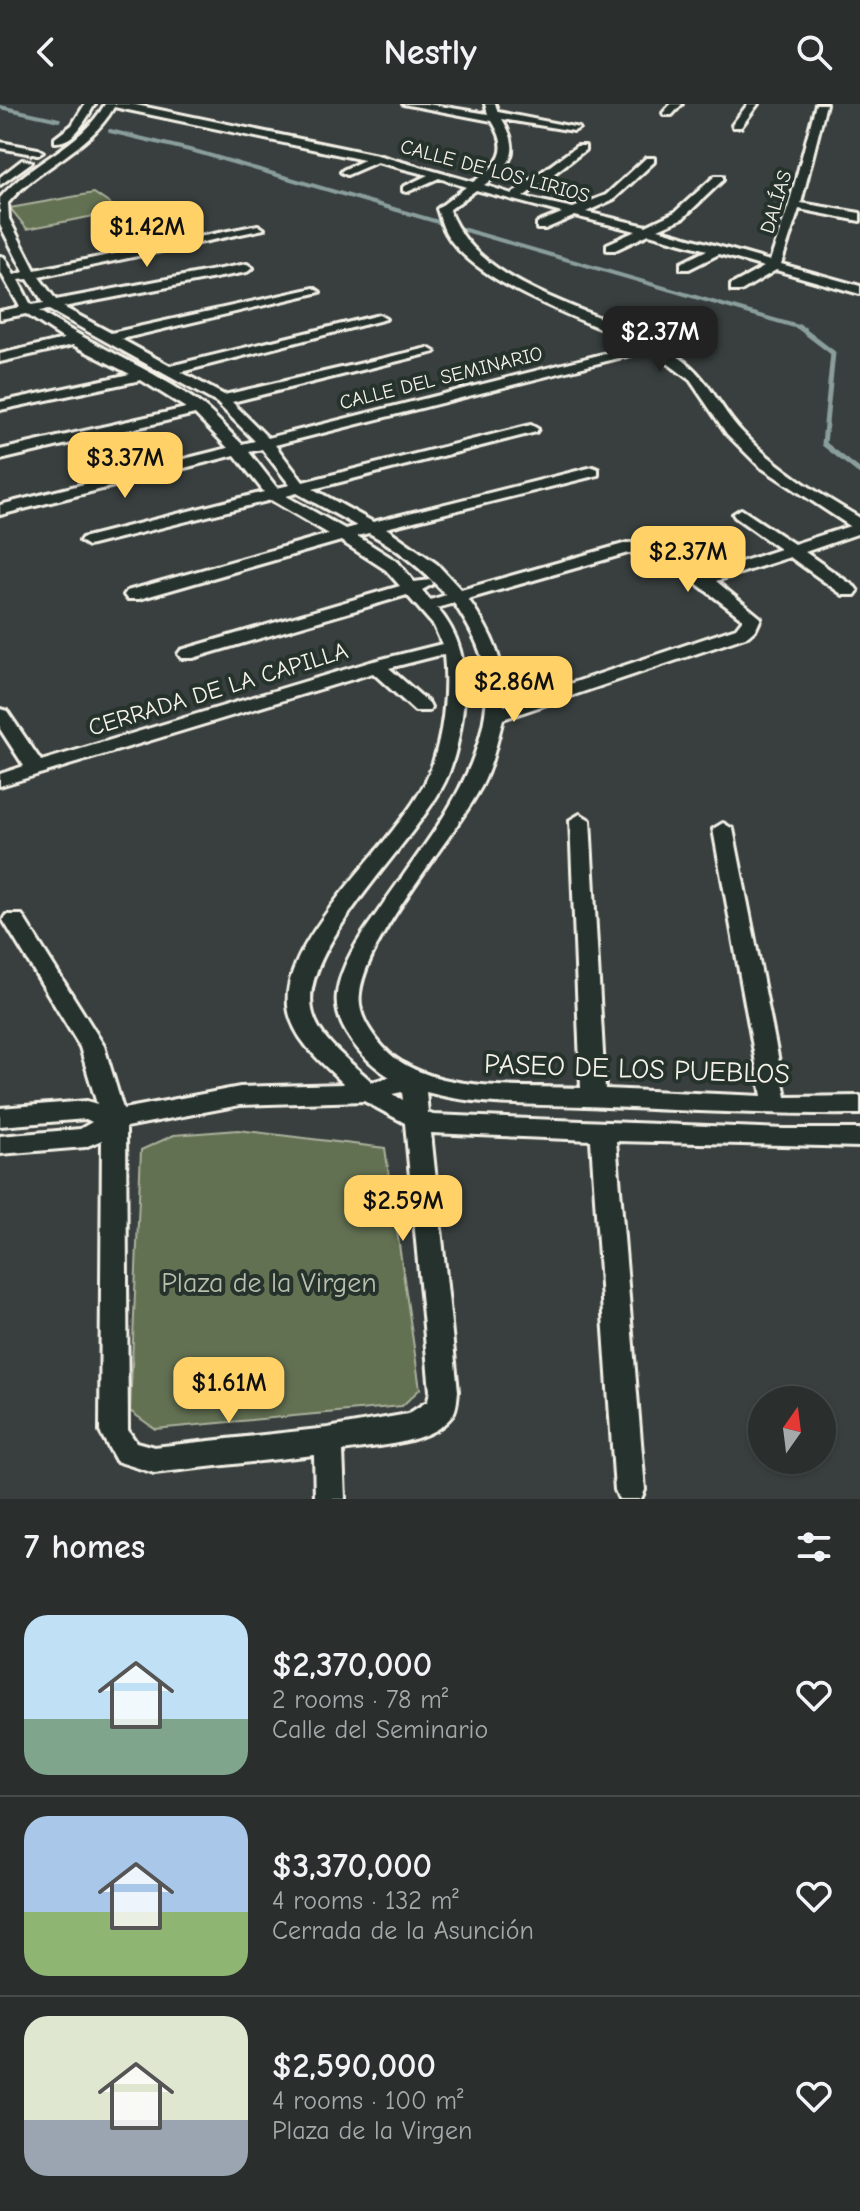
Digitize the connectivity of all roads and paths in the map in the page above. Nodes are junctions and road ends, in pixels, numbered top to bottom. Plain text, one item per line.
1 (90, 104) edge
2 (113, 104) edge
3 (408, 104) edge
4 (677, 104) edge
5 (753, 104) edge
6 (821, 104) edge
7 (493, 112) edge
8 (668, 113) dead end
9 (737, 125) dead end
10 (574, 128) dead end
11 (62, 138) junction
12 (79, 140) junction
13 (0, 145) edge
14 (312, 145) junction
15 (581, 148) dead end
16 (38, 152) junction
17 (284, 157) dead end
18 (377, 158) junction
19 (650, 160) dead end
20 (347, 172) dead end
21 (439, 174) junction
22 (719, 178) dead end
23 (0, 182) edge
24 (474, 186) junction
25 (407, 189) dead end
26 (508, 196) junction
27 (795, 205) junction
28 (482, 207) dead end
29 (575, 212) junction
30 (860, 217) edge
31 (541, 226) dead end
32 (258, 229) dead end
33 (648, 230) junction
34 (611, 247) dead end
35 (19, 249) junction
36 (717, 250) junction
37 (0, 252) edge
38 (0, 260) edge
39 (685, 266) dead end
40 (774, 266) junction
41 (247, 268) dead end
42 (31, 274) junction
43 (10, 278) junction
44 (736, 288) dead end
45 (860, 290) edge
46 (314, 292) dead end
47 (54, 307) junction
48 (27, 309) junction
49 (0, 315) edge
50 (379, 319) dead end
51 (106, 338) junction
52 (75, 341) junction
53 (651, 346) junction
54 (428, 352) dead end
55 (0, 358) edge
56 (170, 370) junction
57 (143, 375) junction
58 (222, 400) junction
59 (0, 406) edge
60 (198, 409) junction
61 (531, 429) dead end
62 (266, 444) junction
63 (240, 451) junction
64 (0, 455) edge
65 (593, 472) dead end
66 (300, 488) junction
67 (274, 495) junction
68 (0, 510) edge
69 (741, 514) dead end
70 (371, 527) junction
71 (860, 527) edge
72 (343, 536) junction
73 (88, 541) dead end
74 (793, 551) junction
75 (440, 580) junction
76 (703, 580) junction
77 (413, 588) junction
78 (849, 591) dead end
79 (133, 595) dead end
80 (457, 596) junction
81 (426, 606) junction
82 (452, 647) junction
83 (187, 654) dead end
84 (376, 666) junction
85 (422, 707) dead end
86 (0, 715) edge
87 (494, 716) junction
88 (36, 769) junction
89 (0, 780) edge
90 (580, 820) dead end
91 (723, 829) dead end
92 (14, 920) dead end
93 (413, 1080) junction
94 (367, 1092) junction
95 (593, 1098) junction
96 (860, 1105) edge
97 (776, 1106) junction
98 (0, 1117) edge
99 (415, 1117) junction
100 (114, 1120) junction
101 (603, 1132) junction
102 (860, 1138) edge
103 (0, 1145) edge
104 (328, 1441) junction
105 (630, 1490) dead end
106 (330, 1499) edge

1 - 11 street
2 - 12 street
2 - 14 street, CALLE DE LOS LIRIOS
3 - 7 street
4 - 8 street
5 - 9 street
6 - 27 street, DALÍAS
7 - 10 street
7 - 24 street
11 - 12 street
11 - 16 street
12 - 35 street
13 - 16 street
14 - 17 street
14 - 18 street, CALLE DE LOS LIRIOS
15 - 26 street
16 - 23 street
18 - 20 street
18 - 21 street, CALLE DE LOS LIRIOS
19 - 29 street
21 - 24 street, CALLE DE LOS LIRIOS
21 - 25 street
22 - 33 street
24 - 26 street, CALLE DE LOS LIRIOS
24 - 53 street
26 - 28 street
26 - 29 street, CALLE DE LOS LIRIOS
27 - 30 street
27 - 40 street, DALÍAS
29 - 31 street
29 - 33 street, CALLE DE LOS LIRIOS
32 - 42 street
33 - 34 street
33 - 36 street, CALLE DE LOS LIRIOS
35 - 37 street
35 - 42 street
36 - 39 street
36 - 40 street, CALLE DE LOS LIRIOS
38 - 43 street
40 - 44 street, DALÍAS
40 - 45 street, CALLE DE LOS LIRIOS
41 - 47 street
42 - 43 street
42 - 47 street
43 - 48 street
46 - 51 street
47 - 48 street
47 - 51 street
48 - 49 street
48 - 52 street
50 - 56 street
51 - 56 street
52 - 55 street
52 - 57 street
53 - 62 street, CALLE DEL SEMINARIO
53 - 71 street
54 - 58 street
56 - 58 street
57 - 59 street
57 - 60 street
58 - 62 street
60 - 63 street
60 - 64 street
61 - 66 street
62 - 63 street, CALLE DEL SEMINARIO
62 - 66 street
63 - 67 street
63 - 68 street, CALLE DEL SEMINARIO
65 - 70 street
66 - 67 street
66 - 70 street
67 - 72 street
67 - 73 street
69 - 74 street
70 - 72 street
70 - 75 street
71 - 74 street
72 - 77 street
72 - 79 street
74 - 76 street
74 - 78 street
75 - 77 street
75 - 80 street
76 - 80 street
76 - 87 street
77 - 81 street
77 - 83 street
80 - 81 street
80 - 87 street
81 - 82 street
82 - 84 street, CERRADA DE LA CAPILLA
82 - 94 street
84 - 85 street
84 - 88 street, CERRADA DE LA CAPILLA
86 - 88 street
87 - 93 street
88 - 89 street, CERRADA DE LA CAPILLA
90 - 95 street
91 - 97 street
92 - 100 street
93 - 94 street
93 - 95 street, PASEO DE LOS PUEBLOS
93 - 99 street
94 - 99 street
94 - 100 street
95 - 97 street, PASEO DE LOS PUEBLOS
96 - 97 street, PASEO DE LOS PUEBLOS
98 - 100 street
99 - 101 street
99 - 104 street
100 - 103 street
100 - 104 street
101 - 102 street
101 - 105 street
104 - 106 street

